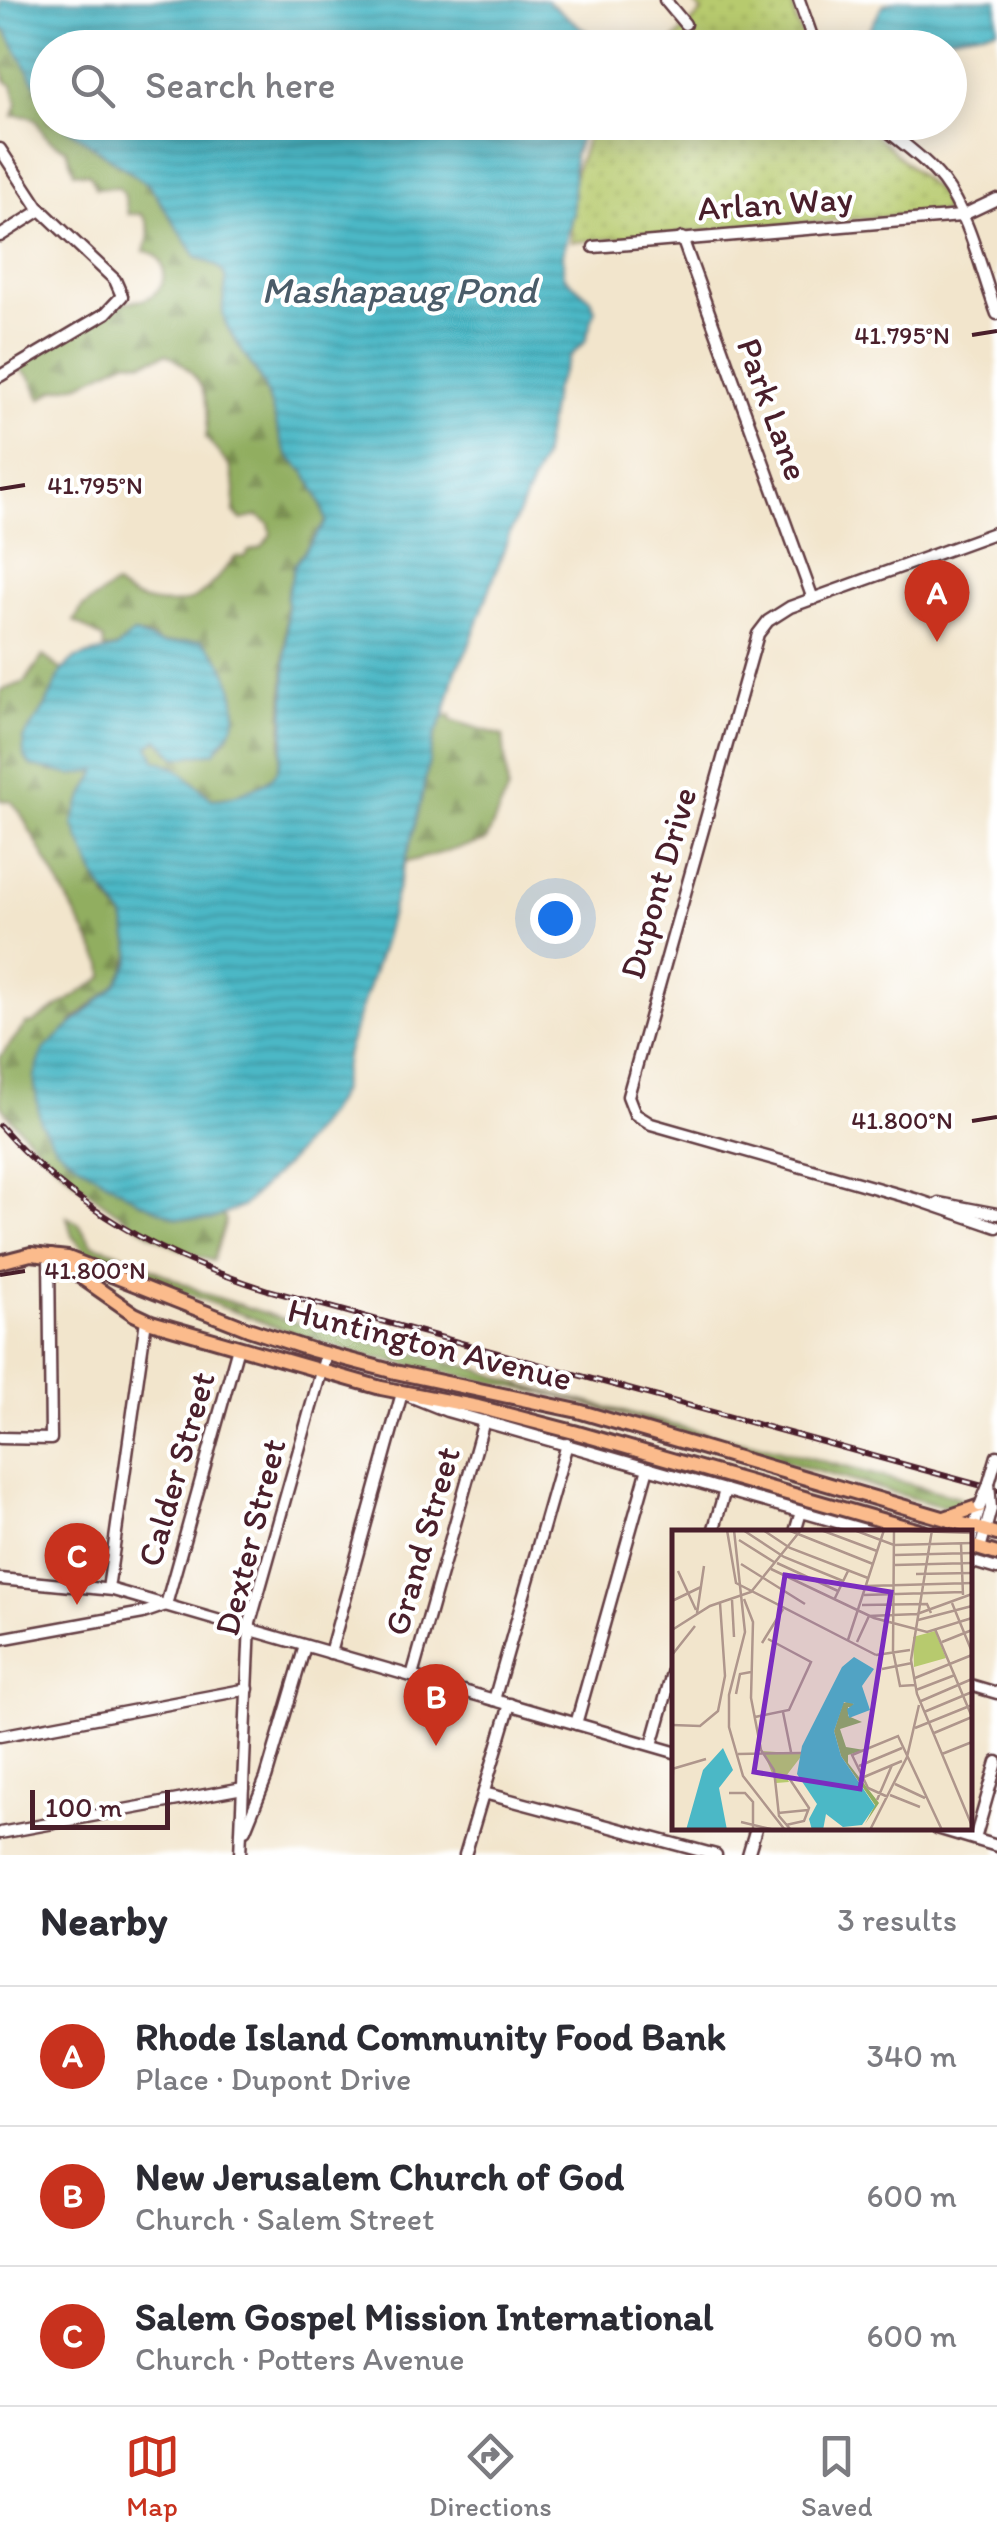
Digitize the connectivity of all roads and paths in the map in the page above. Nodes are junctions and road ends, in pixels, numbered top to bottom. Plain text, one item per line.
1 (665, 0) edge
2 (800, 0) edge
3 (685, 24) dead end
4 (810, 30) edge
5 (899, 140) edge
6 (0, 149) edge
7 (997, 198) edge
8 (42, 210) junction
9 (961, 216) junction
10 (0, 236) edge
11 (682, 238) junction
12 (594, 247) dead end
13 (997, 314) edge
14 (0, 376) edge
15 (997, 532) edge
16 (813, 599) junction
17 (918, 1200) junction
18 (997, 1214) edge
19 (997, 1227) edge
20 (49, 1255) junction
21 (0, 1262) edge
22 (146, 1320) junction
23 (238, 1347) junction
24 (326, 1354) junction
25 (321, 1371) junction
26 (402, 1393) junction
27 (484, 1421) junction
28 (0, 1438) edge
29 (566, 1444) junction
30 (997, 1456) edge
31 (648, 1468) junction
32 (725, 1490) junction
33 (986, 1507) junction
34 (801, 1512) junction
35 (942, 1518) junction
36 (714, 1530) edge
37 (796, 1530) edge
38 (865, 1530) edge
39 (916, 1530) edge
40 (985, 1531) edge
41 (973, 1546) edge
42 (997, 1554) edge
43 (972, 1561) edge
44 (997, 1568) edge
45 (0, 1579) edge
46 (108, 1589) junction
47 (166, 1606) junction
48 (250, 1630) junction
49 (0, 1639) edge
50 (305, 1646) junction
51 (330, 1653) junction
52 (672, 1673) edge
53 (412, 1676) junction
54 (972, 1685) edge
55 (248, 1689) junction
56 (997, 1693) edge
57 (494, 1700) junction
58 (510, 1704) junction
59 (576, 1724) junction
60 (0, 1736) edge
61 (652, 1746) junction
62 (672, 1751) edge
63 (997, 1762) edge
64 (243, 1788) junction
65 (484, 1793) junction
66 (755, 1830) edge
67 (943, 1830) edge
68 (0, 1833) edge
69 (975, 1839) junction
70 (997, 1846) edge
71 (240, 1849) edge
72 (465, 1855) edge
73 (716, 1855) edge
74 (748, 1855) edge

1 - 3 street
2 - 4 street
5 - 9 street
6 - 8 street
7 - 9 street
8 - 10 street
8 - 14 street
9 - 11 street, Arlan Way
9 - 13 street
11 - 12 street, Arlan Way
11 - 16 street, Park Lane
15 - 16 street, Dupont Drive
16 - 17 street, Dupont Drive
17 - 18 street, Dupont Drive
17 - 19 street, Dupont Drive
20 - 21 main road
20 - 22 main road, Huntington Avenue
20 - 24 main road, Huntington Avenue
20 - 28 street
22 - 23 main road, Huntington Avenue
22 - 46 street
23 - 25 main road, Huntington Avenue
23 - 47 street, Calder Street
24 - 25 street, Dexter Street
24 - 35 main road, Huntington Avenue
25 - 26 main road, Huntington Avenue
25 - 48 street, Dexter Street
26 - 27 street, Huntington Avenue
26 - 39 main road, Huntington Avenue
26 - 51 street
27 - 29 street, Huntington Avenue
27 - 53 street, Grand Street
29 - 31 street, Huntington Avenue
29 - 57 street
30 - 33 street, bridge
31 - 32 street, Huntington Avenue
31 - 59 street
32 - 34 street, Huntington Avenue
32 - 36 street
33 - 35 main road
33 - 40 street
34 - 37 street
34 - 38 street, Huntington Avenue
35 - 40 main road, Huntington Avenue
40 - 41 street
41 - 42 main road
43 - 44 street
45 - 46 street
46 - 47 street
47 - 48 street
47 - 49 street
48 - 50 street
48 - 55 street, Dexter Street
50 - 51 street
50 - 71 street
51 - 53 street
52 - 61 street
53 - 57 street
54 - 56 street
55 - 60 street
55 - 64 street, Dexter Street
57 - 58 street
58 - 59 street
58 - 65 street
59 - 61 street
61 - 62 street
63 - 69 street
64 - 68 street
64 - 71 street, Dexter Street
65 - 72 street
65 - 73 street
66 - 74 street
67 - 69 street
69 - 70 street

